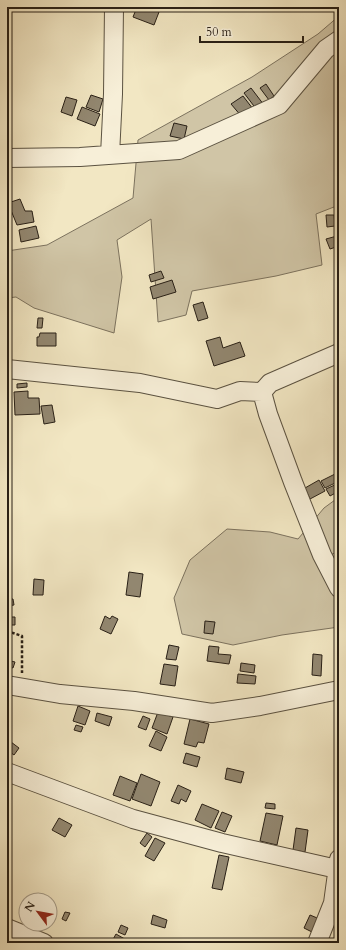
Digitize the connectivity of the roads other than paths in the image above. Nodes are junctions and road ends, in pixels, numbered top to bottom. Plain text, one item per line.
1 (114, 7) edge
2 (339, 40) edge
3 (110, 155) junction
4 (7, 158) edge
5 (339, 353) edge
6 (7, 369) edge
7 (262, 392) junction
8 (339, 588) edge
9 (14, 686) edge
10 (339, 690) edge
11 (7, 772) edge
12 (338, 864) edge
13 (7, 928) edge
14 (44, 943) edge
15 (318, 943) edge

1 - 3 street
2 - 3 street
3 - 4 street
5 - 7 street
6 - 7 street
7 - 8 street
9 - 10 street
11 - 12 street
12 - 15 street
13 - 14 street

